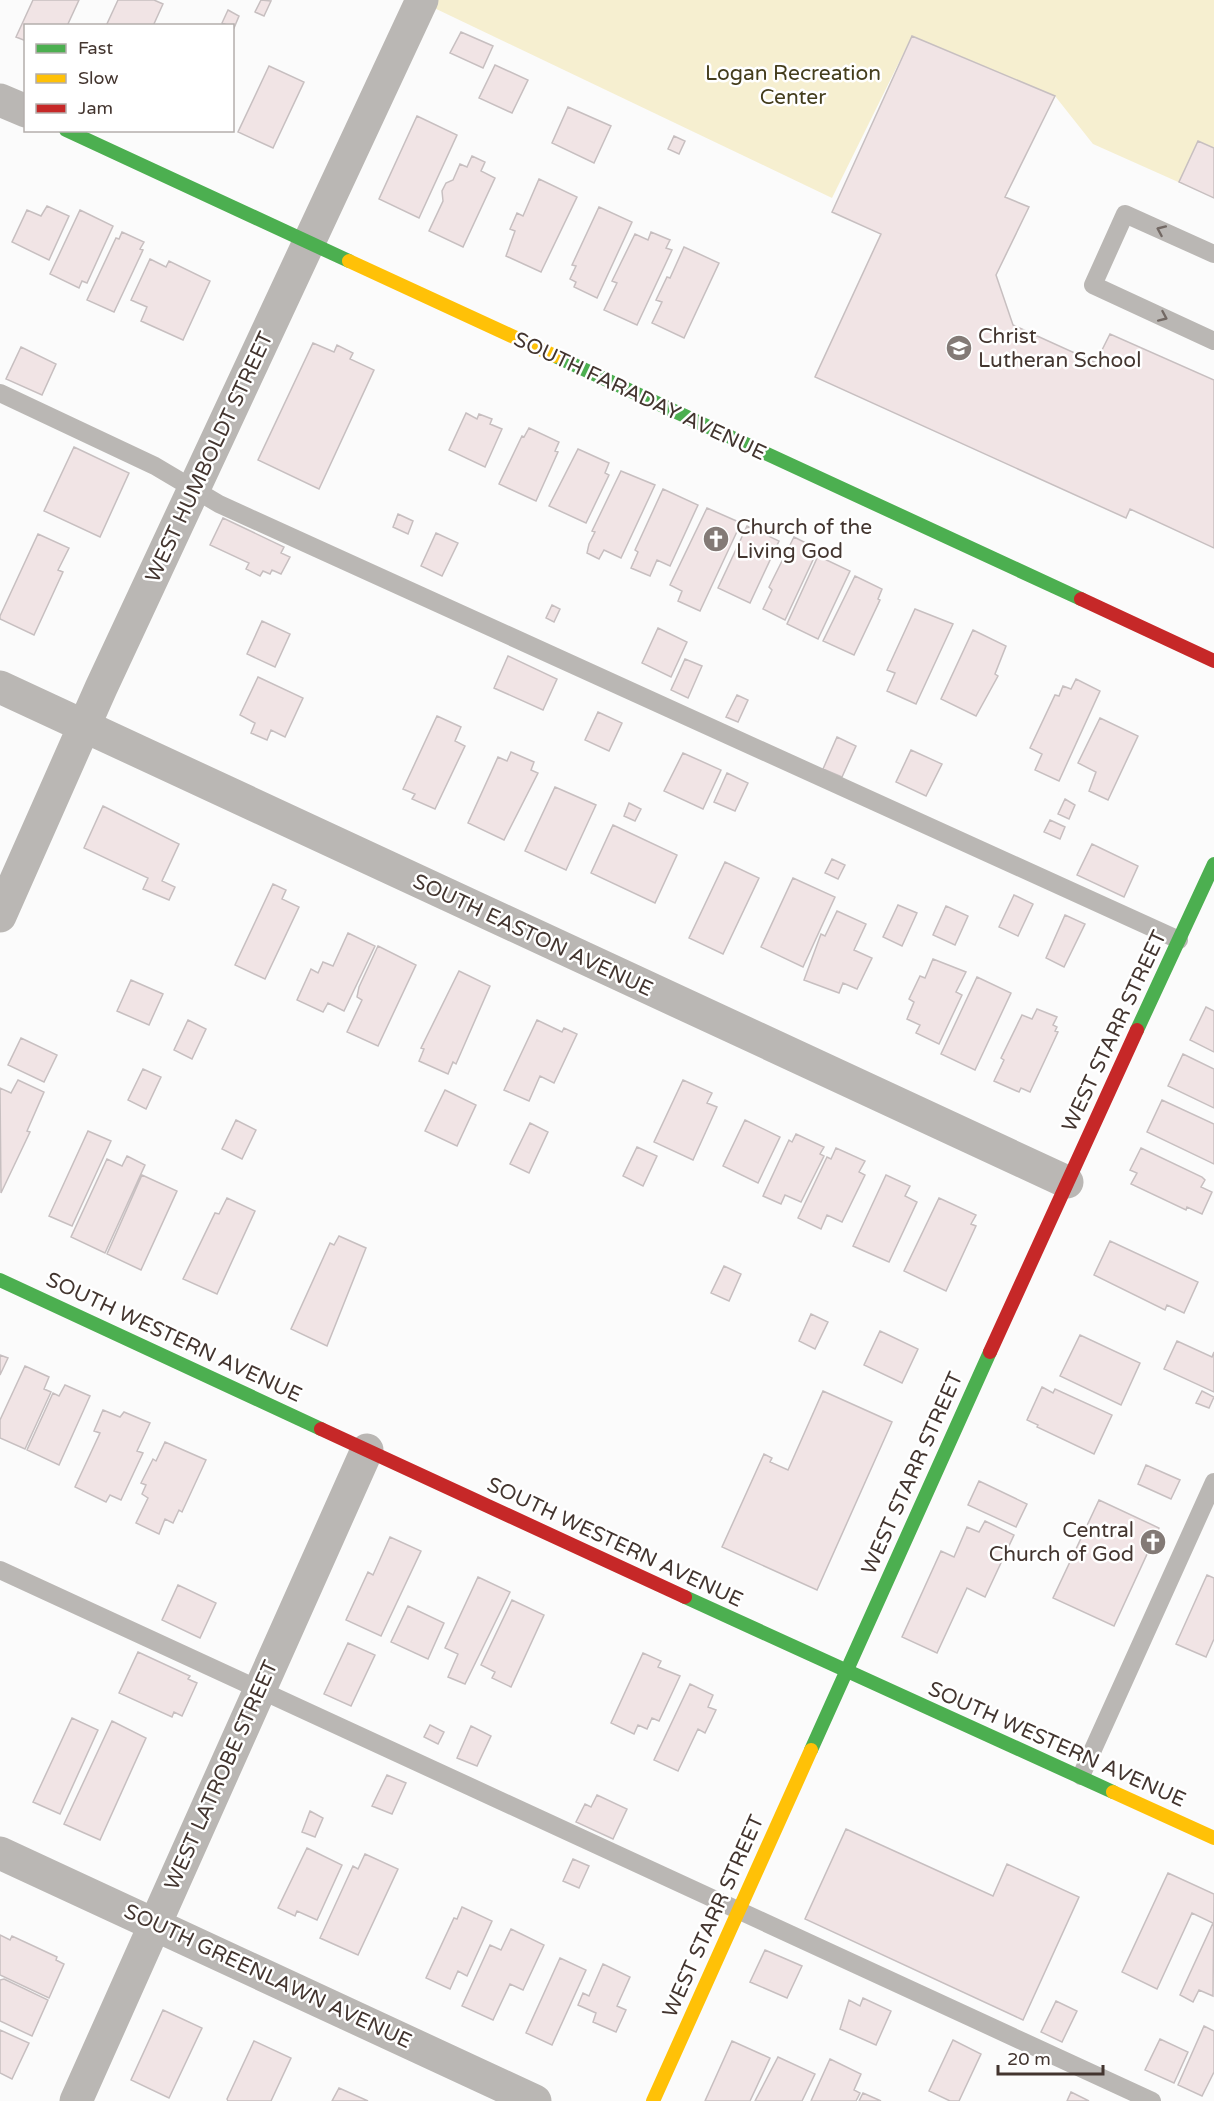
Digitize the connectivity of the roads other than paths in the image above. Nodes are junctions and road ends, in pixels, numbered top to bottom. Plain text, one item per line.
1 (422, 0) edge
2 (0, 100) edge
3 (24, 110) edge
4 (70, 132) edge
5 (309, 243) junction
6 (1214, 254) edge
7 (1214, 340) edge
8 (0, 393) edge
9 (194, 489) junction
10 (1214, 661) edge
11 (0, 687) edge
12 (86, 729) junction
13 (1214, 864) edge
14 (0, 916) edge
15 (1179, 940) junction
16 (1067, 1182) junction
17 (0, 1280) edge
18 (367, 1450) junction
19 (1214, 1482) edge
20 (0, 1570) edge
21 (846, 1672) junction
22 (259, 1690) junction
23 (1081, 1776) junction
24 (1214, 1838) edge
25 (0, 1852) edge
26 (738, 1910) junction
27 (155, 1923) junction
28 (76, 2101) edge
29 (535, 2101) edge
30 (653, 2101) edge
31 (1152, 2101) edge

1 - 5 street, WEST HUMBOLDT STREET
2 - 3 street
4 - 5 street, SOUTH FARADAY AVENUE
5 - 9 street, WEST HUMBOLDT STREET
5 - 10 street, SOUTH FARADAY AVENUE
6 -> 7 lane
8 - 9 lane
9 - 12 street, WEST HUMBOLDT STREET
9 - 15 lane
11 - 12 street, SOUTH EASTON AVENUE
12 - 14 street, WEST HUMBOLDT STREET
12 - 16 street, SOUTH EASTON AVENUE
13 - 15 street, WEST STARR STREET
15 - 16 street, WEST STARR STREET
16 - 21 street, WEST STARR STREET
17 - 18 street, SOUTH WESTERN AVENUE
18 - 21 street, SOUTH WESTERN AVENUE
18 - 22 street, WEST LATROBE STREET
19 - 23 lane
20 - 22 lane
21 - 23 street, SOUTH WESTERN AVENUE
21 - 26 street, WEST STARR STREET
22 - 26 lane
22 - 27 street, WEST LATROBE STREET
23 - 24 street, SOUTH WESTERN AVENUE
25 - 27 street, SOUTH GREENLAWN AVENUE
26 - 30 street, WEST STARR STREET
26 - 31 lane
27 - 28 street, WEST LATROBE STREET
27 - 29 street, SOUTH GREENLAWN AVENUE

